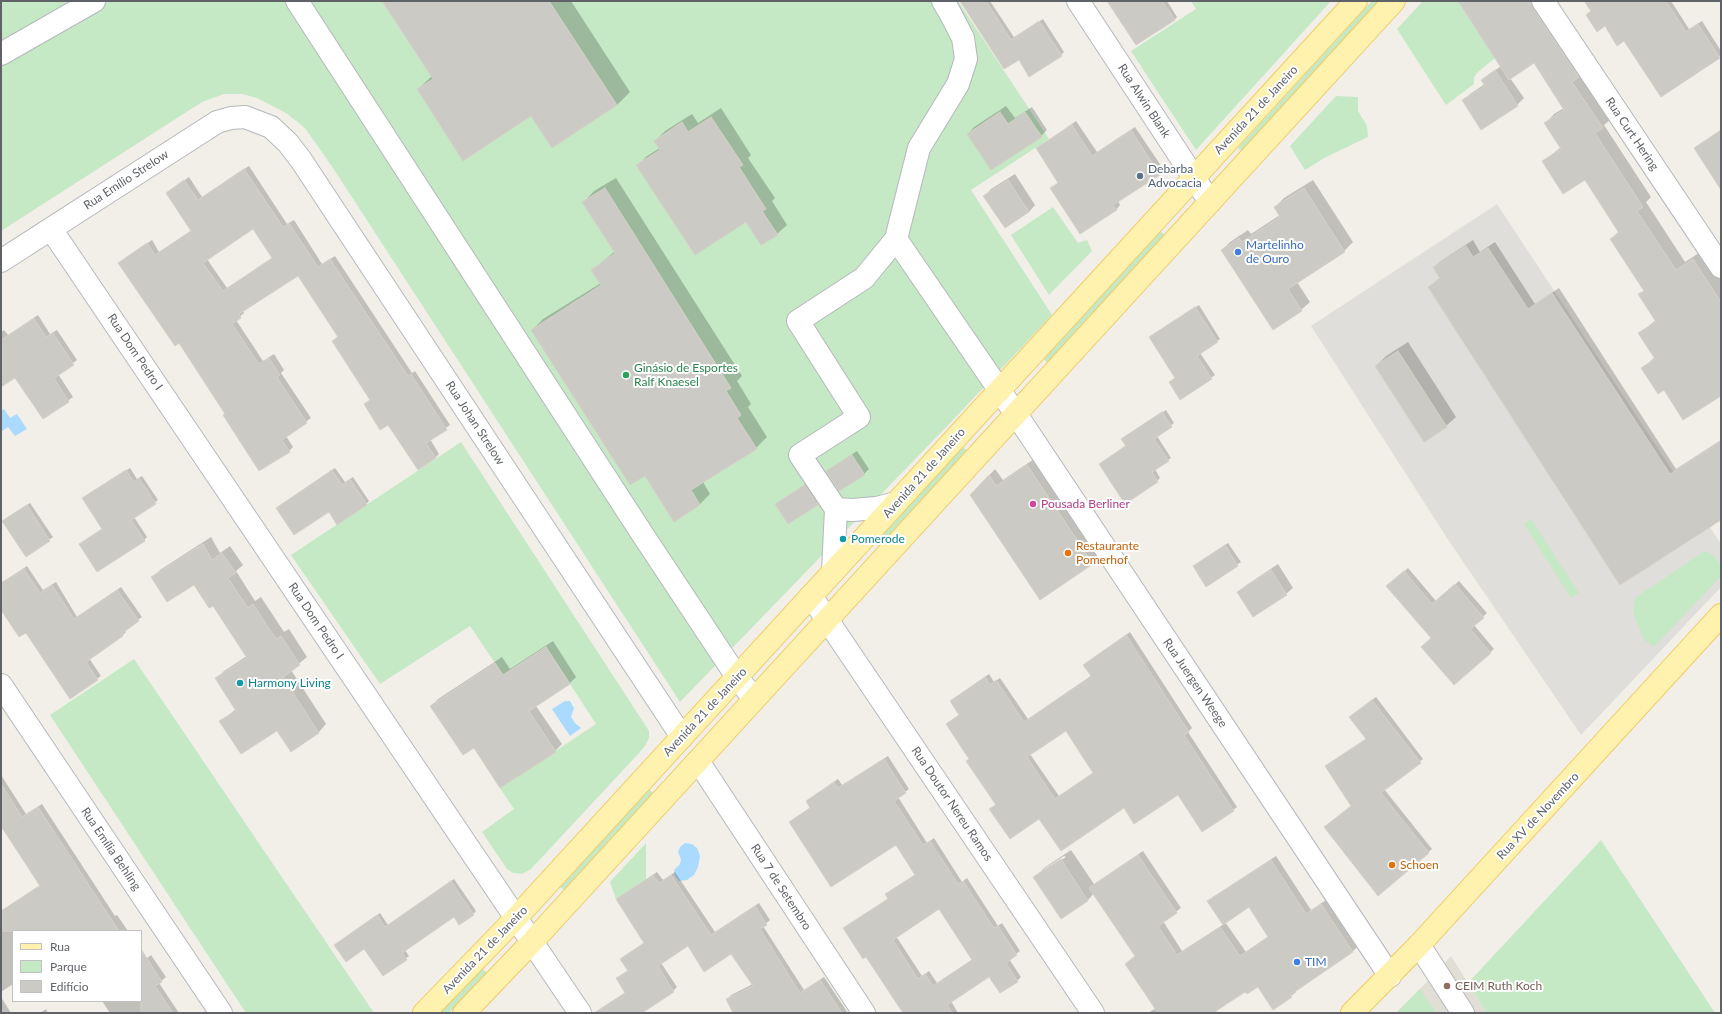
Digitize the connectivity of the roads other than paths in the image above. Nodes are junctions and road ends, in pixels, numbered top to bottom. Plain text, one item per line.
1 (94, 1) edge
2 (296, 1) edge
3 (942, 1) edge
4 (1078, 1) edge
5 (1356, 1) edge
6 (1394, 1) edge
7 (1543, 1) edge
8 (1, 54) edge
9 (257, 120) joint
10 (1194, 177) junction
11 (1210, 202) junction
12 (51, 229) junction
13 (896, 239) junction
14 (1, 262) edge
15 (1721, 267) edge
16 (1000, 390) junction
17 (1016, 414) junction
18 (896, 503) junction
19 (836, 509) junction
20 (834, 571) junction
21 (811, 596) junction
22 (1721, 615) edge
23 (827, 620) junction
24 (737, 677) junction
25 (1, 685) edge
26 (754, 699) junction
27 (682, 737) junction
28 (698, 761) junction
29 (516, 918) junction
30 (532, 942) junction
31 (1419, 945) junction
32 (1390, 976) junction
33 (221, 1013) edge
34 (424, 1013) edge
35 (464, 1013) edge
36 (580, 1013) edge
37 (864, 1013) edge
38 (1093, 1013) edge
39 (1352, 1013) edge
40 (1463, 1013) edge

1 - 8 street
2 - 24 street
3 - 13 street
4 - 10 street, Rua Alwin Blank
5 - 10 main road, Avenida 21 de Janeiro
6 - 11 main road
7 - 15 street, Rua Curt Hering
9 - 12 street, Rua Emílio Strelow
9 - 27 street, Rua Johan Strelow
10 - 11 street, Rua Alwin Blank
10 - 16 main road, Avenida 21 de Janeiro
11 - 17 main road
12 - 14 street, Rua Emílio Strelow
12 - 29 street, Rua Dom Pedro I
13 - 16 street, Rua Juergen Weege
13 - 19 street
16 - 17 street, Rua Juergen Weege
16 - 18 main road, Avenida 21 de Janeiro
17 - 23 main road
17 - 32 street, Rua Juergen Weege
18 - 19 street
18 - 20 main road, Avenida 21 de Janeiro
19 - 20 street
20 - 21 main road, Avenida 21 de Janeiro
21 - 23 street, Rua Doutor Nereu Ramos
21 - 24 main road, Avenida 21 de Janeiro
22 - 31 main road, Rua XV de Novembro
23 - 26 main road
23 - 38 street, Rua Doutor Nereu Ramos
24 - 26 street
24 - 27 main road, Avenida 21 de Janeiro
25 - 33 street, Rua Emília Behling
26 - 28 main road
27 - 28 main road
27 - 29 main road, Avenida 21 de Janeiro
28 - 30 main road
28 - 37 street, Rua 7 de Setembro
29 - 30 street, Rua Dom Pedro I
29 - 34 main road, Avenida 21 de Janeiro
30 - 35 main road
30 - 36 street, Rua Dom Pedro I
31 - 32 main road, Rua XV de Novembro
31 - 40 street
32 - 39 main road, Rua XV de Novembro

